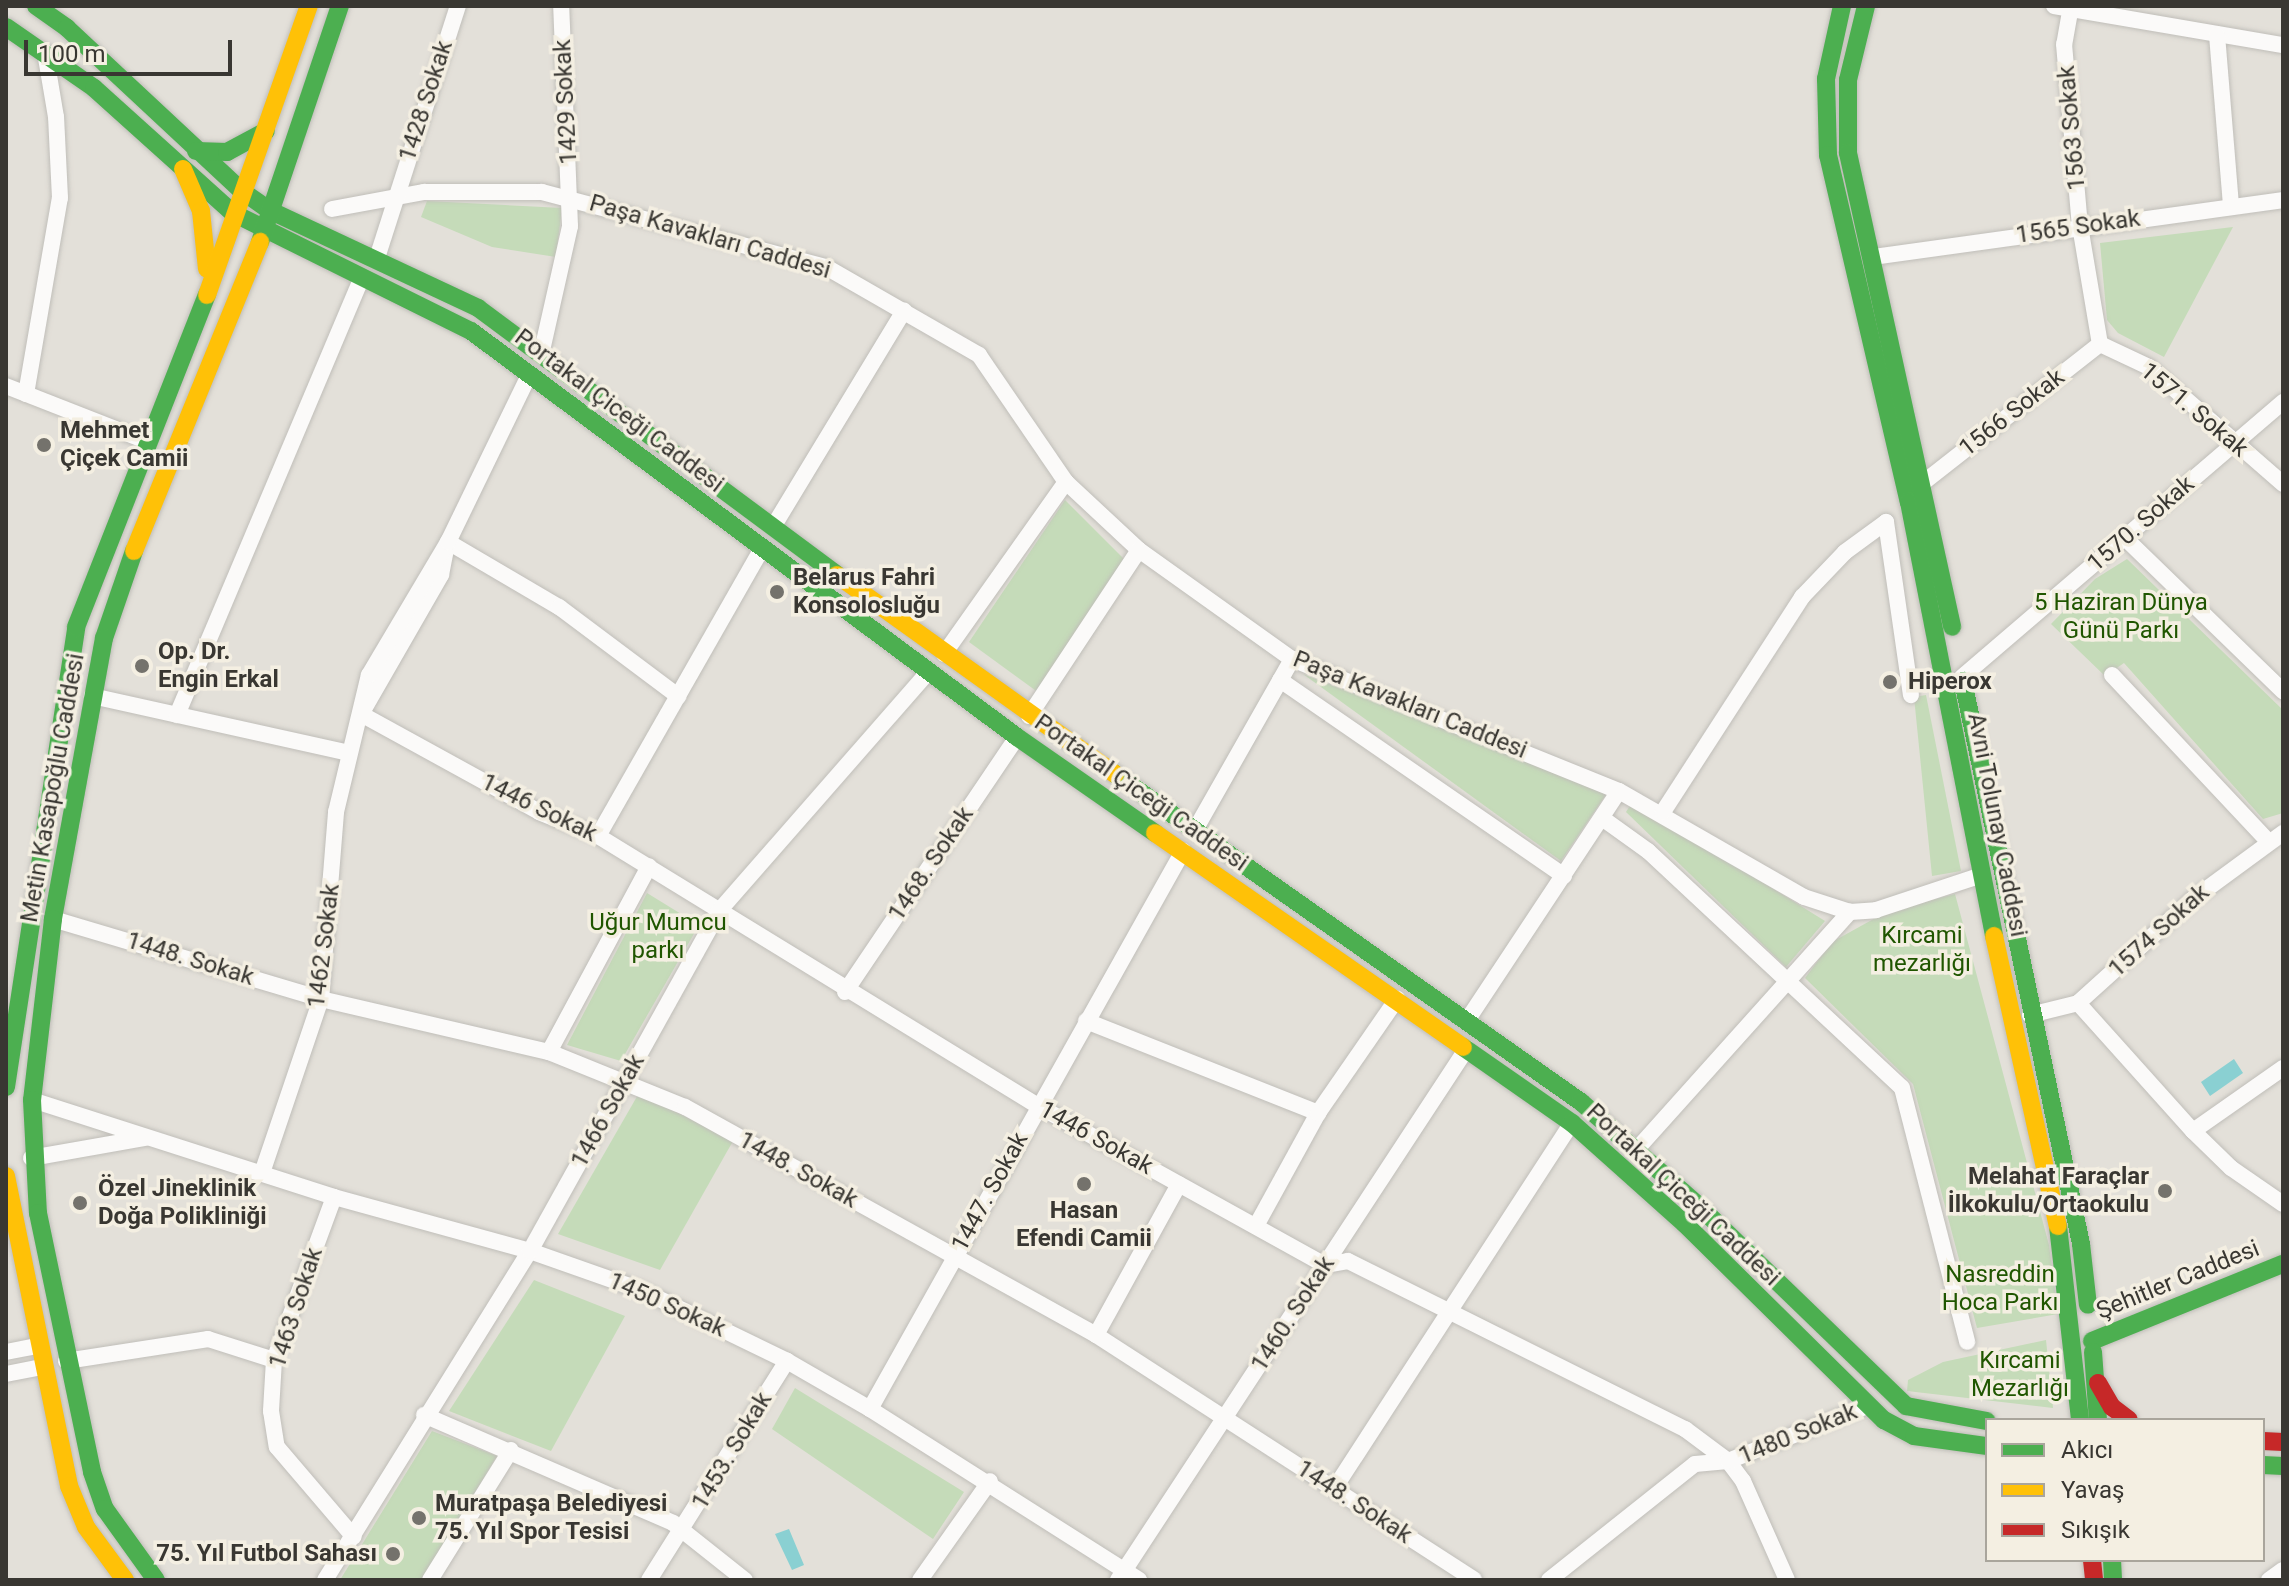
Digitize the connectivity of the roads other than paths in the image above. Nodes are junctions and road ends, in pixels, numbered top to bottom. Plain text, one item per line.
1 (22, 6) edge
2 (36, 6) edge
3 (309, 6) edge
4 (340, 6) edge
5 (458, 6) edge
6 (561, 6) edge
7 (1842, 6) edge
8 (1866, 6) edge
9 (2065, 7) edge
10 (6, 26) edge
11 (2217, 35) junction
12 (2283, 45) edge
13 (45, 52) junction
14 (266, 131) junction
15 (196, 151) junction
16 (183, 169) junction
17 (286, 173) junction
18 (242, 191) junction
19 (394, 196) junction
20 (571, 198) junction
21 (2283, 200) edge
22 (2231, 206) junction
23 (273, 207) junction
24 (332, 209) dead end
25 (233, 213) junction
26 (2080, 226) junction
27 (264, 230) junction
28 (312, 230) junction
29 (306, 252) junction
30 (1873, 257) junction
31 (377, 258) junction
32 (252, 267) junction
33 (362, 278) junction
34 (204, 304) junction
35 (904, 311) junction
36 (2100, 344) junction
37 (541, 355) junction
38 (529, 375) junction
39 (6, 386) edge
40 (26, 394) junction
41 (2283, 402) edge
42 (149, 442) junction
43 (2233, 442) junction
44 (1066, 482) junction
45 (1924, 482) junction
46 (2283, 484) edge
47 (773, 527) junction
48 (2126, 539) junction
49 (448, 542) junction
50 (762, 548) junction
51 (1139, 550) junction
52 (944, 654) junction
53 (1292, 659) junction
54 (929, 671) junction
55 (2112, 675) dead end
56 (1962, 677) junction
57 (1280, 680) junction
58 (2283, 691) edge
59 (1911, 695) dead end
60 (92, 696) junction
61 (678, 696) junction
62 (361, 714) junction
63 (177, 715) junction
64 (1029, 716) junction
65 (1017, 737) junction
66 (349, 753) junction
67 (1619, 791) junction
68 (1663, 812) junction
69 (1602, 818) junction
70 (1195, 830) junction
71 (598, 836) junction
72 (2275, 836) edge
73 (1183, 851) junction
74 (649, 866) junction
75 (1982, 875) junction
76 (1564, 876) junction
77 (719, 911) junction
78 (1850, 912) junction
79 (53, 919) junction
80 (1788, 980) junction
81 (845, 992) junction
82 (321, 999) junction
83 (1397, 999) junction
84 (2078, 1003) junction
85 (2030, 1015) junction
86 (1468, 1019) junction
87 (1086, 1021) junction
88 (1467, 1048) junction
89 (549, 1052) junction
90 (2283, 1068) edge
91 (624, 1081) junction
92 (6, 1087) edge
93 (32, 1100) junction
94 (1038, 1106) junction
95 (1318, 1113) junction
96 (1572, 1123) junction
97 (2193, 1131) junction
98 (146, 1137) junction
99 (1637, 1149) junction
100 (31, 1158) junction
101 (262, 1173) junction
102 (6, 1176) edge
103 (1179, 1184) junction
104 (334, 1197) junction
105 (2283, 1204) edge
106 (1256, 1226) junction
107 (530, 1251) junction
108 (954, 1257) junction
109 (2283, 1264) edge
110 (1325, 1265) junction
111 (1448, 1313) junction
112 (1096, 1335) junction
113 (2092, 1341) junction
114 (1967, 1342) dead end
115 (37, 1346) junction
116 (6, 1352) edge
117 (274, 1360) junction
118 (66, 1361) junction
119 (787, 1361) junction
120 (42, 1367) junction
121 (6, 1374) edge
122 (2095, 1376) junction
123 (1867, 1406) junction
124 (870, 1409) junction
125 (424, 1415) junction
126 (1226, 1417) junction
127 (2080, 1418) edge
128 (2098, 1418) edge
129 (2126, 1418) edge
130 (1985, 1421) edge
131 (1985, 1446) edge
132 (511, 1450) junction
133 (1728, 1461) junction
134 (990, 1481) junction
135 (1334, 1489) junction
136 (684, 1530) junction
137 (354, 1537) junction
138 (2283, 1570) edge
139 (1121, 1575) edge
140 (125, 1580) edge
141 (156, 1580) edge
142 (325, 1580) edge
143 (430, 1580) edge
144 (649, 1580) edge
145 (745, 1580) edge
146 (920, 1580) edge
147 (1139, 1580) edge
148 (1474, 1580) edge
149 (1549, 1580) edge
150 (1787, 1580) edge
151 (2269, 1580) edge

1 - 10 main road
2 - 15 main road, Portakal Çiceği Caddesi
3 - 14 main road, Metin Kasapoğlu Caddesi
4 - 17 main road, Metin Kasapoğlu Caddesi
5 - 19 street, 1428 Sokak
6 - 20 street, 1429 Sokak
7 - 75 main road, Avni Tolunay Caddesi
8 - 30 main road, Avni Tolunay Caddesi
9 - 11 street
9 - 26 street, 1563 Sokak
10 - 13 main road, Portakal Çiceği Caddesi
11 - 12 street
11 - 22 street
13 - 16 main road, Portakal Çiceği Caddesi
13 - 40 street
14 - 15 main road
14 - 18 main road, Metin Kasapoğlu Caddesi
15 - 18 main road, Portakal Çiceği Caddesi
16 - 25 main road, Portakal Çiceği Caddesi
16 - 34 main road
17 - 23 main road, Metin Kasapoğlu Caddesi
17 - 28 main road
18 - 23 main road, Portakal Çiceği Caddesi
18 - 25 main road, Metin Kasapoğlu Caddesi
19 - 20 street, Paşa Kavakları Caddesi
19 - 24 street, Paşa Kavakları Caddesi
19 - 31 street, 1428 Sokak
20 - 35 street, Paşa Kavakları Caddesi
20 - 37 street, 1429 Sokak
21 - 22 street, 1565 Sokak
22 - 26 street, 1565 Sokak
23 - 27 main road, Metin Kasapoğlu Caddesi
23 - 28 main road, Portakal Çiceği Caddesi
25 - 27 main road, Portakal Çiceği Caddesi
25 - 34 main road, Metin Kasapoğlu Caddesi
26 - 30 street, 1565 Sokak
26 - 36 street, 1563 Sokak
27 - 29 main road, Portakal Çiceği Caddesi
27 - 32 main road, Metin Kasapoğlu Caddesi
28 - 31 main road, Portakal Çiceği Caddesi
29 - 32 main road
29 - 33 main road, Portakal Çiceği Caddesi
30 - 45 main road, Avni Tolunay Caddesi
31 - 37 main road, Portakal Çiceği Caddesi
32 - 60 main road, Metin Kasapoğlu Caddesi
33 - 38 main road, Portakal Çiceği Caddesi
33 - 63 street
34 - 42 main road, Metin Kasapoğlu Caddesi
35 - 44 street, Paşa Kavakları Caddesi
35 - 47 street
36 - 43 street, 1571. Sokak
36 - 45 street, 1566 Sokak
37 - 47 main road, Portakal Çiceği Caddesi
38 - 49 street, 1462 Sokak
38 - 50 main road, Portakal Çiceği Caddesi
39 - 40 street
40 - 42 street
41 - 43 street, 1570. Sokak
42 - 92 main road, Metin Kasapoğlu Caddesi
43 - 46 street, 1571. Sokak
43 - 48 street, 1570. Sokak
44 - 51 street, Paşa Kavakları Caddesi
44 - 52 street
45 - 56 main road, Avni Tolunay Caddesi
47 - 52 main road, Portakal Çiceği Caddesi
48 - 56 street, 1570. Sokak
48 - 58 street
49 - 61 street
49 - 62 street, 1462 Sokak
50 - 54 main road, Portakal Çiceği Caddesi
50 - 61 street
51 - 53 street, Paşa Kavakları Caddesi
51 - 64 street
52 - 64 main road, Portakal Çiceği Caddesi
53 - 57 street
53 - 67 street, Paşa Kavakları Caddesi
54 - 65 main road, Portakal Çiceği Caddesi
54 - 77 street, 1466 Sokak
55 - 72 street
56 - 85 main road, Avni Tolunay Caddesi
57 - 70 street
57 - 76 street
59 - 68 street
60 - 63 street
60 - 79 main road, Metin Kasapoğlu Caddesi
61 - 71 street
62 - 66 street, 1462 Sokak
62 - 71 street, 1446 Sokak
63 - 66 street
64 - 70 main road, Portakal Çiceği Caddesi
65 - 73 main road, Portakal Çiceği Caddesi
65 - 81 street, 1468. Sokak
66 - 82 street, 1462 Sokak
67 - 68 street, Paşa Kavakları Caddesi
67 - 69 street
68 - 78 street, Paşa Kavakları Caddesi
69 - 76 street
69 - 80 street
70 - 86 main road, Portakal Çiceği Caddesi
71 - 74 street, 1446 Sokak
72 - 84 street, 1574 Sokak
73 - 83 main road, Portakal Çiceği Caddesi
73 - 87 street, 1447. Sokak
74 - 77 street, 1446 Sokak
74 - 89 street
75 - 78 street, Paşa Kavakları Caddesi
75 - 127 main road, Avni Tolunay Caddesi
76 - 86 street
77 - 81 street, 1446 Sokak
77 - 91 street, 1466 Sokak
78 - 80 street
79 - 82 street, 1448. Sokak
79 - 93 main road, Metin Kasapoğlu Caddesi
80 - 99 street
80 - 114 street
81 - 94 street, 1446 Sokak
82 - 89 street, 1448. Sokak
82 - 101 street, 1462 Sokak
83 - 88 main road, Portakal Çiceği Caddesi
83 - 95 street
84 - 85 street, 1574 Sokak
84 - 97 street
85 - 113 main road, Avni Tolunay Caddesi
86 - 99 main road, Portakal Çiceği Caddesi
87 - 94 street, 1447. Sokak
87 - 95 street
88 - 96 main road, Portakal Çiceği Caddesi
88 - 110 street, 1460. Sokak
89 - 91 street, 1448. Sokak
90 - 97 street
91 - 107 street, 1466 Sokak
91 - 108 street, 1448. Sokak
93 - 98 street, 1450 Sokak
93 - 100 main road, Metin Kasapoğlu Caddesi
94 - 103 street, 1446 Sokak
94 - 108 street, 1447. Sokak
95 - 106 street
96 - 111 street
96 - 123 main road, Portakal Çiceği Caddesi
97 - 105 street
98 - 100 street, 1450 Sokak
98 - 101 street, 1450 Sokak
99 - 130 main road, Portakal Çiceği Caddesi
100 - 118 main road, Metin Kasapoğlu Caddesi
101 - 104 street, 1450 Sokak
102 - 115 main road
103 - 106 street, 1446 Sokak
103 - 112 street
104 - 107 street, 1450 Sokak
104 - 117 street, 1463 Sokak
106 - 110 street, 1446 Sokak
107 - 119 street, 1450 Sokak
107 - 125 street, 1466 Sokak
108 - 112 street, 1448. Sokak
108 - 124 street, 1447. Sokak
109 - 113 main road, Şehitler Caddesi
110 - 111 street, 1446 Sokak
110 - 126 street, 1460. Sokak
111 - 133 street, 1446 Sokak
111 - 135 street
112 - 126 street, 1448. Sokak
113 - 122 main road, Avni Tolunay Caddesi
115 - 116 street
115 - 120 main road
117 - 118 street
117 - 137 street, 1463 Sokak
118 - 141 main road, Metin Kasapoğlu Caddesi
119 - 124 street, 1450 Sokak
119 - 136 street, 1453. Sokak
120 - 121 street
120 - 140 main road
122 - 128 main road, Avni Tolunay Caddesi
122 - 129 main road
123 - 131 main road, Portakal Çiceği Caddesi
123 - 133 street, 1480 Sokak
124 - 134 street, 1450 Sokak
125 - 132 street
125 - 137 street, 1466 Sokak
126 - 135 street, 1448. Sokak
126 - 139 street, 1460. Sokak
132 - 136 street
132 - 143 street
133 - 149 street, 1480 Sokak
133 - 150 street, 1446 Sokak
134 - 139 street, 1450 Sokak
134 - 146 street
135 - 148 street, 1448. Sokak
136 - 144 street, 1453. Sokak
136 - 145 street
137 - 142 street, 1466 Sokak
138 - 151 street
139 - 147 street, 1450 Sokak

